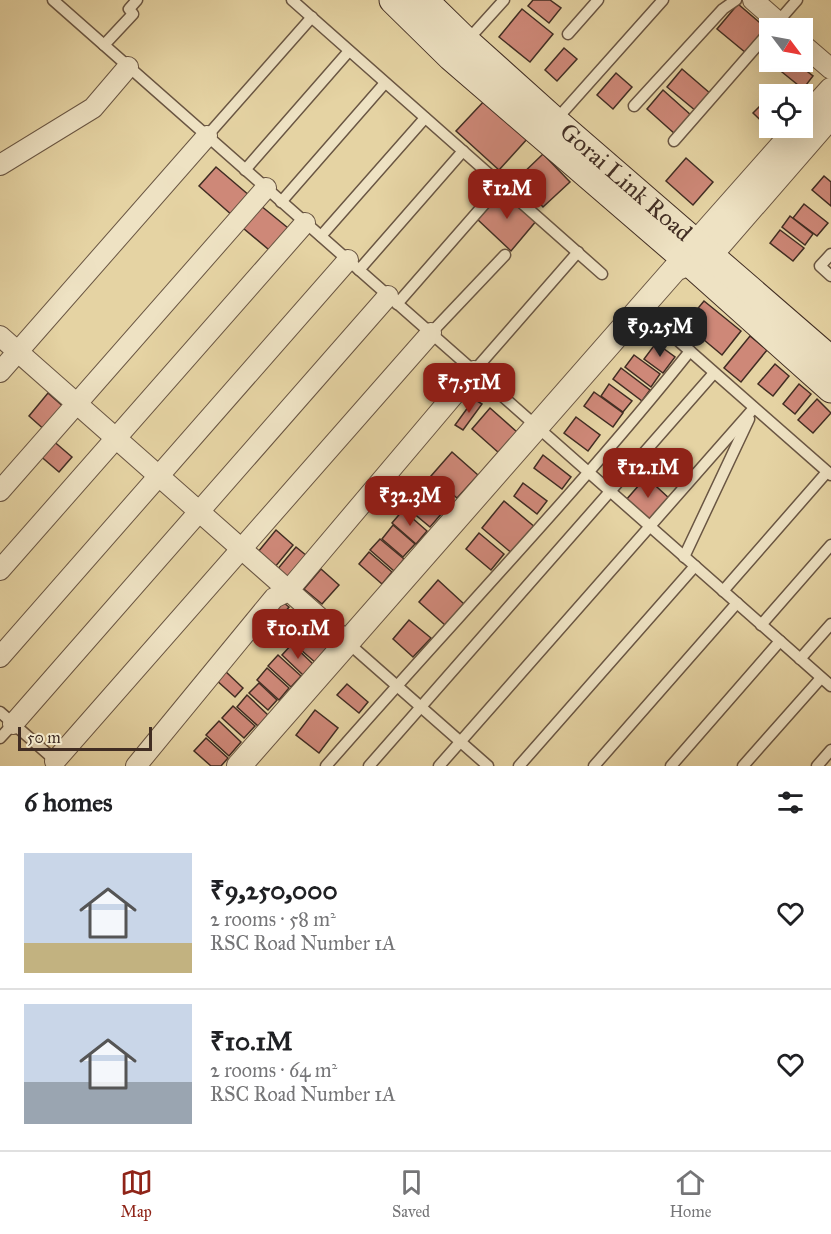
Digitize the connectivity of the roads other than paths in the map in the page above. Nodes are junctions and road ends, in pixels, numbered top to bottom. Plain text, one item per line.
1 (53, 0) edge
2 (137, 0) edge
3 (292, 0) edge
4 (393, 0) edge
5 (424, 0) edge
6 (504, 0) edge
7 (598, 0) edge
8 (663, 0) edge
9 (736, 0) edge
10 (753, 0) edge
11 (797, 0) edge
12 (312, 17) junction
13 (768, 18) edge
14 (784, 18) edge
15 (568, 34) dead end
16 (104, 45) junction
17 (759, 47) edge
18 (459, 49) junction
19 (349, 51) junction
20 (813, 53) edge
21 (128, 67) junction
22 (831, 69) edge
23 (386, 83) junction
24 (831, 90) edge
25 (634, 106) dead end
26 (813, 110) edge
27 (831, 116) edge
28 (425, 118) junction
29 (548, 129) junction
30 (207, 136) junction
31 (790, 138) edge
32 (674, 141) dead end
33 (463, 151) junction
34 (0, 165) edge
35 (245, 170) junction
36 (501, 185) junction
37 (266, 188) junction
38 (281, 201) junction
39 (305, 223) junction
40 (321, 236) junction
41 (578, 252) junction
42 (699, 253) junction
43 (831, 254) edge
44 (505, 255) dead end
45 (353, 265) junction
46 (602, 274) dead end
47 (831, 276) edge
48 (393, 300) junction
49 (641, 308) junction
50 (430, 333) junction
51 (0, 336) edge
52 (690, 351) junction
53 (18, 352) junction
54 (831, 360) edge
55 (474, 371) junction
56 (0, 372) edge
57 (714, 373) junction
58 (831, 389) edge
59 (77, 403) junction
60 (754, 408) junction
61 (537, 427) junction
62 (116, 438) junction
63 (588, 473) junction
64 (829, 474) edge
65 (159, 476) junction
66 (0, 491) edge
67 (610, 491) junction
68 (199, 511) junction
69 (650, 526) junction
70 (831, 545) edge
71 (242, 549) junction
72 (684, 557) junction
73 (695, 566) junction
74 (0, 570) edge
75 (288, 591) junction
76 (723, 591) junction
77 (737, 603) junction
78 (831, 624) edge
79 (761, 625) junction
80 (780, 641) junction
81 (347, 642) junction
82 (0, 657) edge
83 (800, 659) junction
84 (821, 678) junction
85 (396, 685) junction
86 (831, 686) edge
87 (421, 707) junction
88 (4, 725) edge
89 (460, 742) junction
90 (831, 750) edge
91 (56, 764) edge
92 (136, 766) edge
93 (239, 766) edge
94 (326, 766) edge
95 (369, 766) edge
96 (439, 766) edge
97 (488, 766) edge
98 (519, 766) edge
99 (594, 766) edge
100 (671, 766) edge
101 (743, 766) edge
102 (817, 766) edge

1 - 16 lane
2 - 16 lane
3 - 12 lane
4 - 18 main road, Gorai Link Road
5 - 18 main road, Gorai Link Road
6 - 18 lane
7 - 15 lane
8 - 29 lane
9 - 25 lane
10 - 13 street
11 - 14 lane
12 - 19 lane
12 - 30 lane
16 - 21 lane
17 - 32 lane
18 - 29 main road, Gorai Link Road
19 - 23 lane
19 - 35 lane
20 - 22 street
21 - 30 lane
21 - 34 street
23 - 28 lane
23 - 38 lane
24 - 26 street
27 - 42 street
28 - 33 lane
28 - 40 lane
29 - 42 main road, Gorai Link Road
30 - 35 lane
30 - 53 street
31 - 42 street
33 - 36 lane
33 - 45 lane
35 - 37 lane
36 - 41 lane
36 - 48 lane
37 - 38 lane
37 - 59 street
38 - 39 lane
39 - 40 lane
39 - 62 street
40 - 45 lane
41 - 46 lane
41 - 55 lane
42 - 49 street
42 - 54 main road, Gorai Link Road
42 - 58 main road, Gorai Link Road
43 - 47 lane
44 - 50 lane
45 - 48 lane
45 - 65 street
48 - 50 lane
48 - 68 street
49 - 52 lane
49 - 61 street
50 - 55 lane
50 - 71 street
51 - 53 street
52 - 57 lane
52 - 63 lane
53 - 56 street
53 - 59 street
55 - 61 lane
55 - 75 street
57 - 60 lane
57 - 67 lane
59 - 62 street
59 - 66 street
60 - 64 lane
60 - 69 lane
60 - 72 lane
61 - 63 lane
61 - 81 street
62 - 65 street
62 - 74 street
63 - 67 lane
63 - 85 lane
64 - 76 lane
65 - 68 street
65 - 82 street
67 - 69 lane
67 - 87 lane
68 - 71 street
68 - 88 street
69 - 72 lane
69 - 89 lane
70 - 79 lane
71 - 75 street
71 - 91 street
72 - 73 lane
73 - 76 lane
73 - 98 lane
75 - 81 street
75 - 92 street
76 - 77 lane
77 - 79 lane
77 - 99 lane
78 - 83 lane
79 - 80 lane
80 - 83 lane
80 - 100 lane
81 - 85 lane
81 - 93 street
83 - 84 lane
84 - 86 lane
84 - 101 lane
85 - 87 lane
85 - 94 lane
87 - 89 lane
87 - 95 lane
88 - 91 lane
89 - 96 lane
89 - 97 lane
90 - 102 lane

